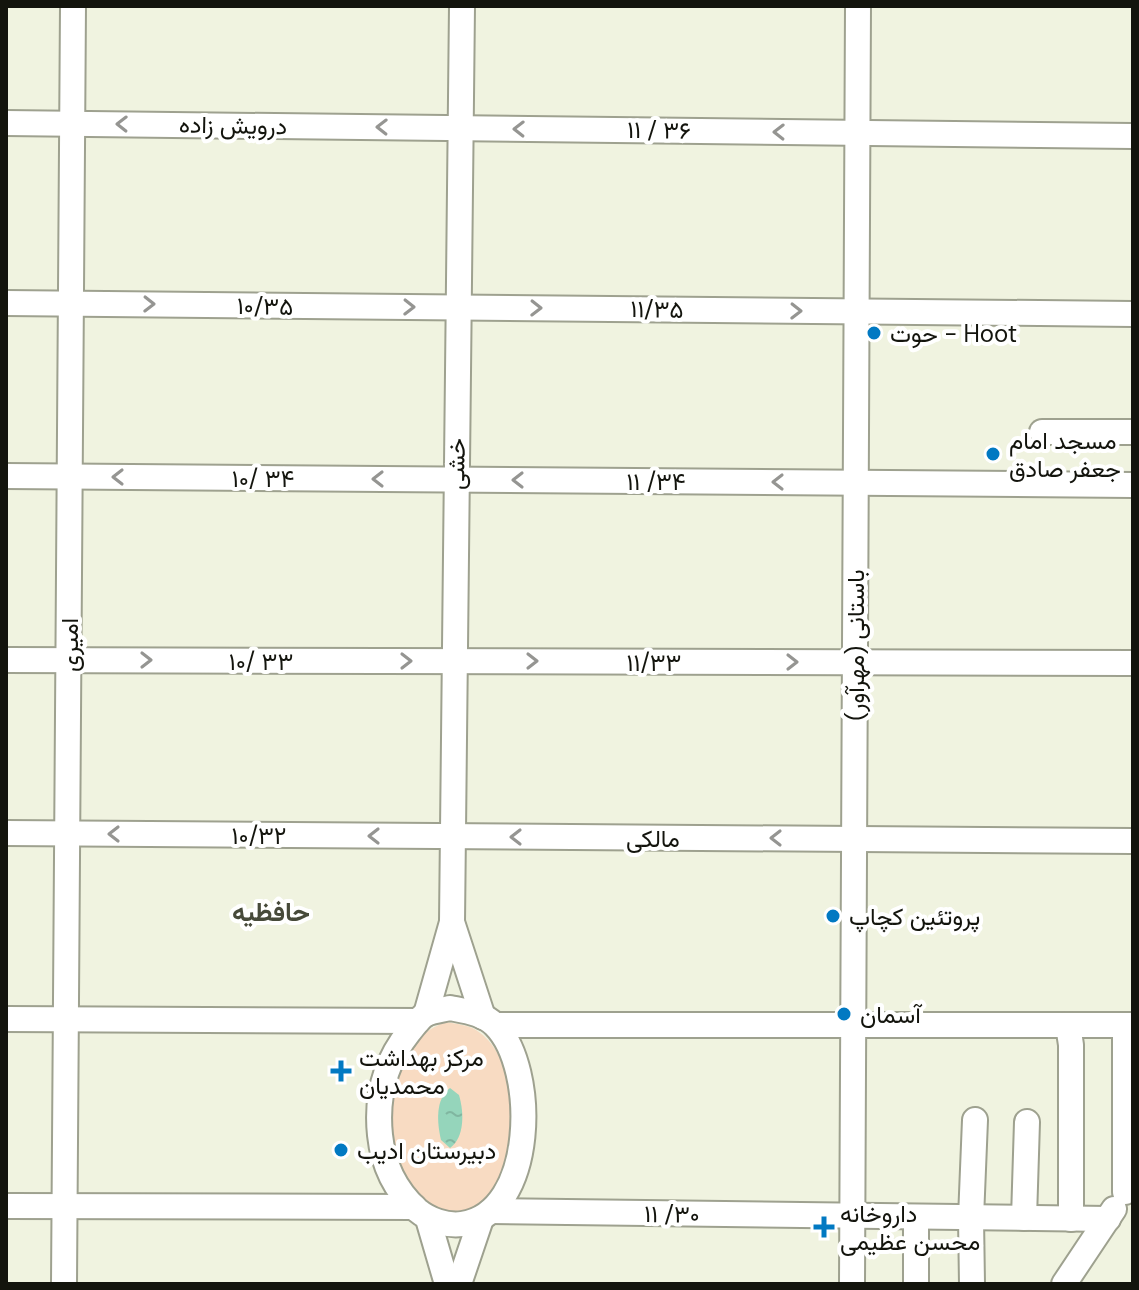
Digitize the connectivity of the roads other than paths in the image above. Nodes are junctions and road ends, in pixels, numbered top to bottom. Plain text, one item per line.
1 (73, 6) edge
2 (462, 6) edge
3 (858, 6) edge
4 (6, 123) edge
5 (72, 123) junction
6 (460, 128) junction
7 (857, 133) junction
8 (1133, 136) edge
9 (6, 303) edge
10 (71, 304) junction
11 (458, 307) junction
12 (857, 311) junction
13 (1133, 314) edge
14 (1042, 432) dead end
15 (1133, 432) edge
16 (6, 476) edge
17 (70, 477) junction
18 (456, 480) junction
19 (856, 483) junction
20 (1133, 485) edge
21 (6, 660) edge
22 (68, 660) junction
23 (454, 661) junction
24 (855, 662) junction
25 (1133, 663) edge
26 (6, 833) edge
27 (67, 834) junction
28 (452, 836) junction
29 (854, 839) junction
30 (1133, 841) edge
31 (452, 922) junction
32 (422, 1018) junction
33 (6, 1019) edge
34 (66, 1019) junction
35 (490, 1021) junction
36 (853, 1025) junction
37 (1068, 1025) junction
38 (1129, 1025) edge
39 (975, 1120) dead end
40 (1027, 1122) dead end
41 (1129, 1186) edge
42 (6, 1206) edge
43 (64, 1206) junction
44 (421, 1213) junction
45 (486, 1215) junction
46 (852, 1217) junction
47 (916, 1217) junction
48 (971, 1218) junction
49 (1024, 1218) junction
50 (1071, 1219) junction
51 (1108, 1219) junction
52 (64, 1284) edge
53 (447, 1284) edge
54 (459, 1284) edge
55 (852, 1284) edge
56 (916, 1284) edge
57 (972, 1284) edge
58 (1064, 1284) edge

1 - 5 street, امیری
2 - 6 street, خشی
3 - 7 street, باستانی (مهرآور)
4 - 5 street, درویش زاده
6 -> 5 street, درویش زاده
5 - 10 street, امیری
7 -> 6 street, ۱۱ / ۳۶
6 - 11 street, خشی
7 - 8 street, ۱۱ / ۳۶
7 - 12 street, باستانی (مهرآور)
9 - 10 street, ۱۰/۳۵
10 -> 11 street, ۱۰/۳۵
10 - 17 street, امیری
11 -> 12 street, ۱۱/۳۵
11 - 18 street, خشی
12 - 13 street, ۱۱/۳۵
12 - 19 street, باستانی (مهرآور)
14 - 15 street
16 - 17 street, ۱۰/ ۳۴
18 -> 17 street, ۱۰/ ۳۴
17 - 22 street, امیری
19 -> 18 street, ۱۱ /۳۴
18 - 23 street, خشی
19 - 20 street, ۱۱ /۳۴
19 - 24 street, باستانی (مهرآور)
21 - 22 street, ۱۰/ ۳۳
22 -> 23 street, ۱۰/ ۳۳
22 - 27 street, امیری
23 -> 24 street, ۱۱/۳۳
23 - 28 street, خشی
24 - 25 street, ۱۱/۳۳
24 - 29 street, باستانی (مهرآور)
26 - 27 street, ۱۰/۳۲
28 -> 27 street, ۱۰/۳۲
27 - 34 street, امیری
29 -> 28 street, مالکی
28 - 31 street, خشی
29 - 30 street, مالکی
29 - 36 street, باستانی (مهرآور)
31 - 32 street, خشی
31 - 35 street, خشی
32 - 34 street
32 - 35 street
32 - 44 street
33 - 34 street
34 - 43 street, امیری
35 - 36 street
35 - 45 street
36 - 37 street
36 - 46 street, باستانی (مهرآور)
37 - 38 street
37 - 50 street
38 - 41 street
39 - 48 street
40 - 49 street
41 - 51 street
42 - 43 street
43 - 44 street
43 - 52 street, امیری
44 - 45 street
44 - 53 street
45 - 46 street, ۱۱ /۳۰
45 - 54 street
46 - 47 street, ۱۱ /۳۰
46 - 55 street, باستانی (مهرآور)
47 - 48 street, ۱۱ /۳۰
47 - 56 street
48 - 49 street, ۱۱ /۳۰
48 - 57 street
49 - 50 street, ۱۱ /۳۰
50 - 51 street, ۱۱ /۳۰
51 - 58 street

